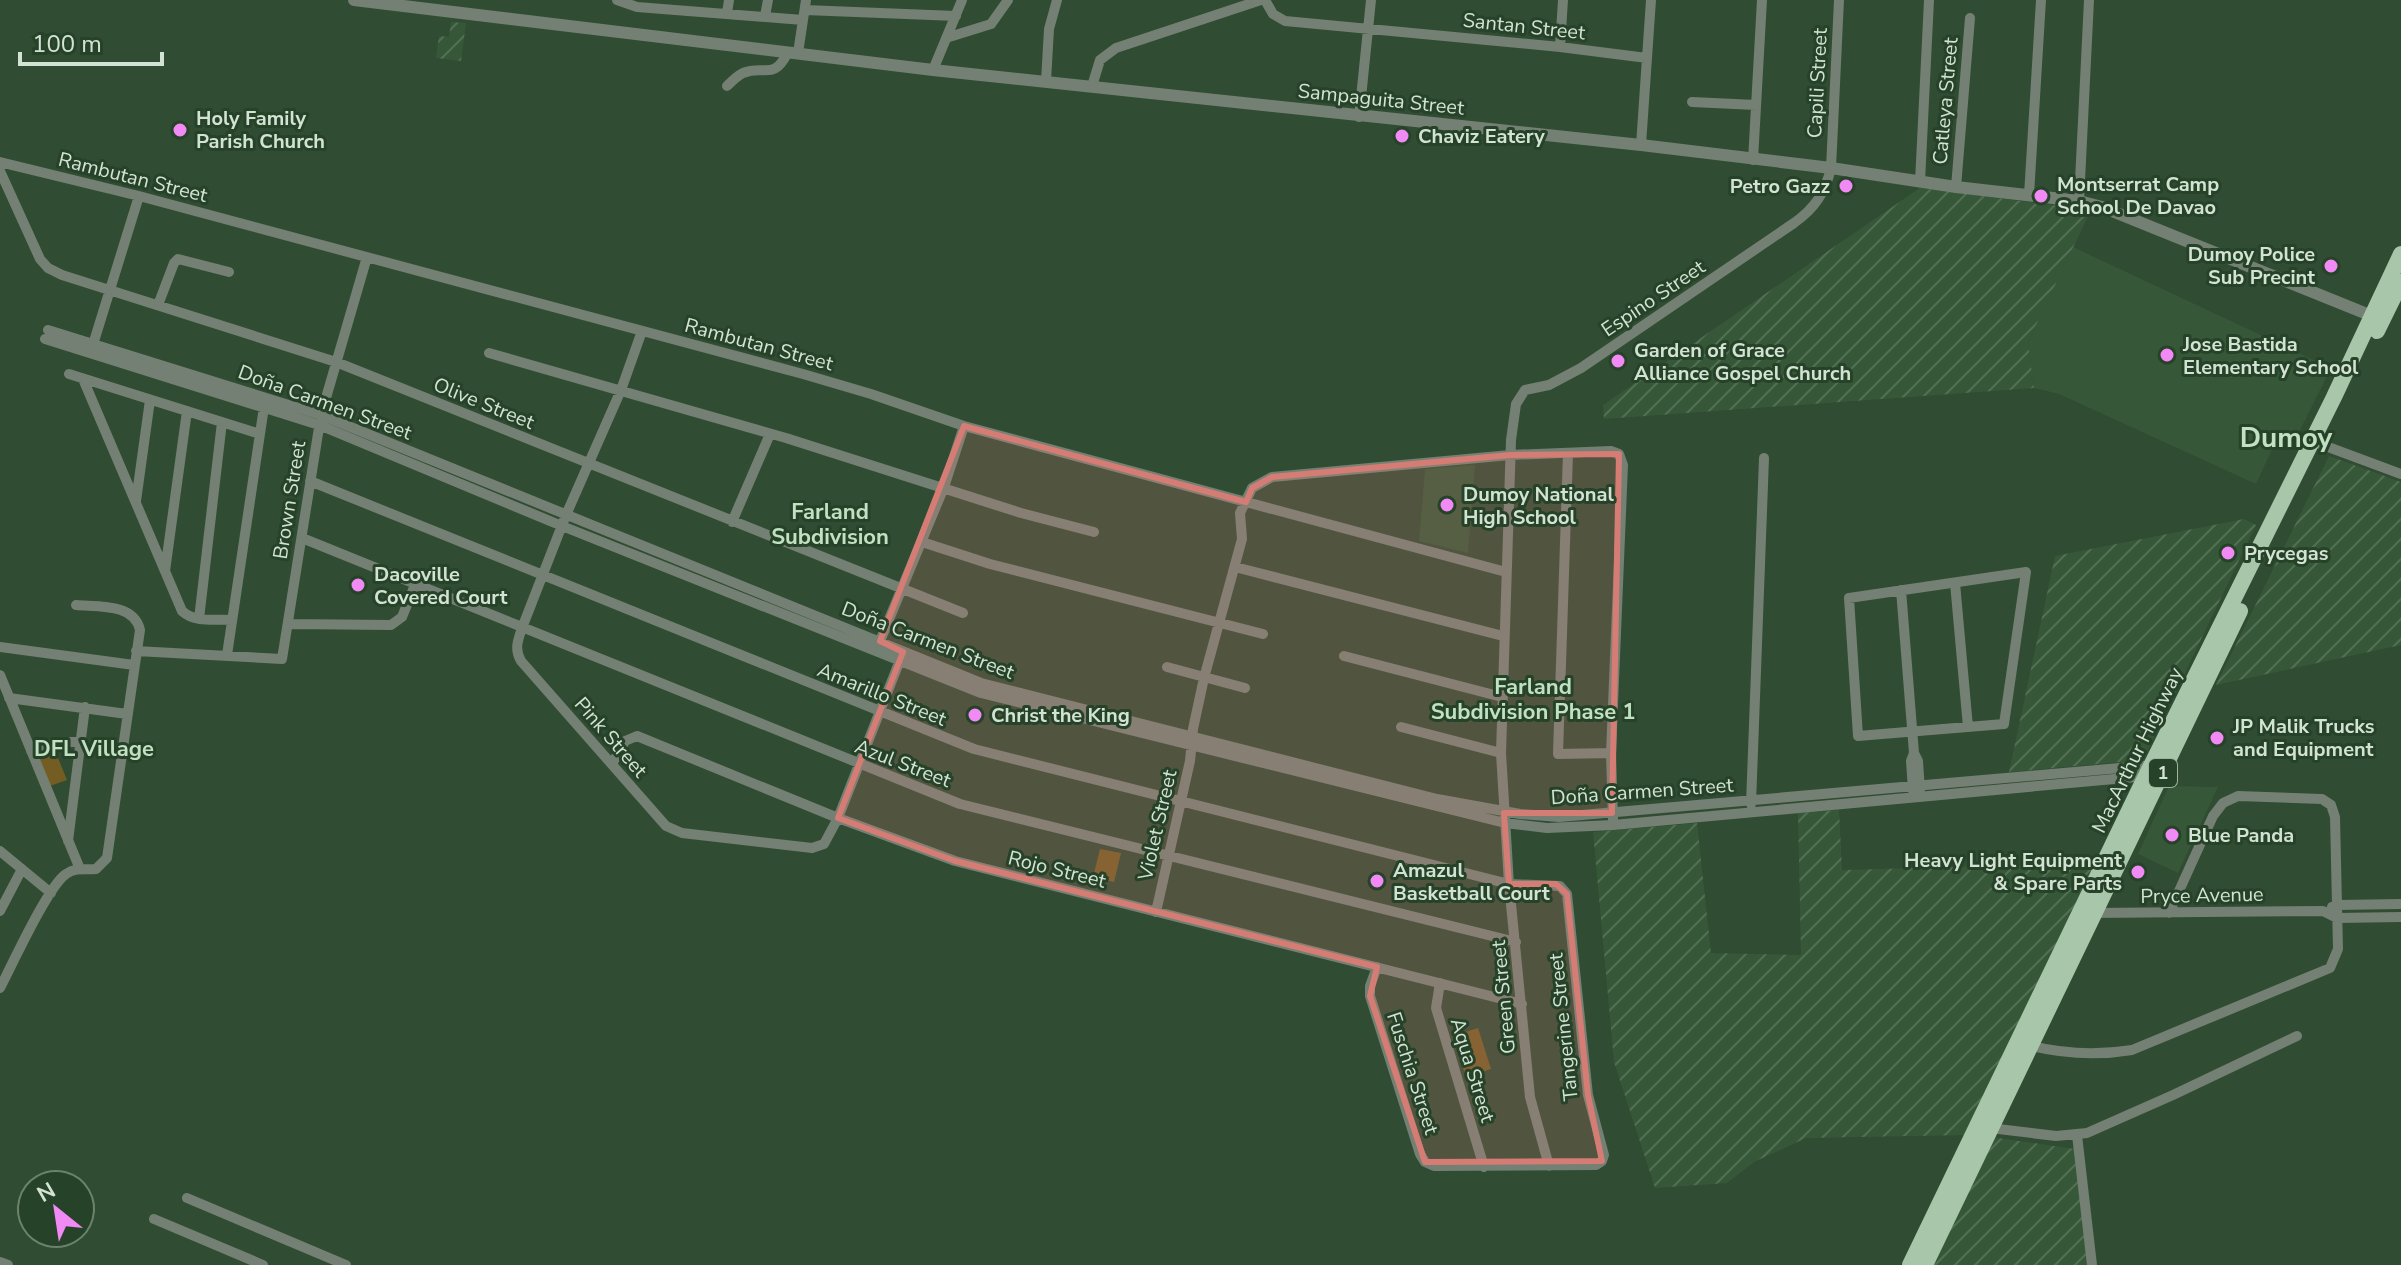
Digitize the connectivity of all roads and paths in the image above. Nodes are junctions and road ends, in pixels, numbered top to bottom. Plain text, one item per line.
1 (354, 0) edge
2 (617, 0) edge
3 (729, 0) edge
4 (768, 0) edge
5 (962, 0) edge
6 (1008, 0) edge
7 (1057, 0) edge
8 (1263, 0) edge
9 (1371, 0) edge
10 (1563, 0) edge
11 (1651, 0) edge
12 (1762, 0) edge
13 (1839, 0) edge
14 (1929, 0) edge
15 (2041, 0) edge
16 (2089, 0) edge
17 (652, 4) edge
18 (690, 5) edge
19 (853, 6) edge
20 (805, 10) edge
21 (727, 13) junction
22 (765, 16) junction
23 (956, 16) junction
24 (1970, 18) dead end
25 (1369, 29) junction
26 (946, 38) junction
27 (1560, 47) junction
28 (793, 53) junction
29 (1647, 58) junction
30 (933, 70) junction
31 (1046, 81) junction
32 (727, 86) dead end
33 (1092, 86) junction
34 (1692, 102) dead end
35 (1756, 105) junction
36 (1359, 117) junction
37 (1641, 145) junction
38 (1753, 160) junction
39 (0, 162) edge
40 (1831, 168) junction
41 (0, 171) edge
42 (1920, 182) junction
43 (1956, 187) junction
44 (2029, 195) junction
45 (139, 196) junction
46 (2079, 201) junction
47 (2401, 254) edge
48 (367, 257) junction
49 (229, 272) dead end
50 (2401, 282) edge
51 (110, 290) junction
52 (158, 305) junction
53 (2377, 318) junction
54 (642, 331) junction
55 (47, 335) dead end
56 (92, 348) junction
57 (489, 353) dead end
58 (336, 362) junction
59 (69, 374) dead end
60 (83, 379) junction
61 (621, 390) junction
62 (150, 400) junction
63 (264, 407) junction
64 (187, 411) junction
65 (320, 420) junction
66 (222, 422) junction
67 (964, 426) junction
68 (260, 434) junction
69 (770, 434) junction
70 (2317, 442) junction
71 (1568, 453) junction
72 (1510, 455) junction
73 (1764, 458) dead end
74 (590, 465) junction
75 (2401, 474) edge
76 (310, 481) junction
77 (944, 487) junction
78 (135, 501) junction
79 (1246, 502) junction
80 (564, 521) junction
81 (732, 522) junction
82 (1094, 532) dead end
83 (302, 538) junction
84 (922, 542) junction
85 (1235, 567) junction
86 (165, 571) junction
87 (1506, 572) junction
88 (544, 575) junction
89 (1955, 583) junction
90 (415, 585) junction
91 (901, 590) junction
92 (1901, 590) junction
93 (76, 605) dead end
94 (963, 613) dead end
95 (199, 619) junction
96 (231, 620) junction
97 (1219, 621) junction
98 (288, 624) junction
99 (522, 628) junction
100 (1263, 634) dead end
101 (1503, 636) junction
102 (880, 641) junction
103 (0, 647) edge
104 (136, 651) junction
105 (227, 655) junction
106 (901, 656) junction
107 (1344, 656) dead end
108 (134, 665) junction
109 (1167, 667) dead end
110 (0, 675) edge
111 (1204, 678) junction
112 (1245, 688) dead end
113 (1502, 697) junction
114 (9, 698) junction
115 (85, 707) junction
116 (879, 712) junction
117 (127, 714) junction
118 (1401, 727) dead end
119 (1968, 727) junction
120 (1912, 732) junction
121 (80, 742) junction
122 (1192, 742) junction
123 (31, 751) junction
124 (1501, 753) junction
125 (1611, 753) junction
126 (612, 764) junction
127 (858, 765) junction
128 (2157, 770) junction
129 (1917, 791) junction
130 (1180, 800) junction
131 (1751, 806) junction
132 (1612, 813) junction
133 (1504, 817) junction
134 (838, 818) junction
135 (1613, 825) junction
136 (68, 843) junction
137 (0, 851) edge
138 (1167, 856) junction
139 (22, 869) junction
140 (80, 869) junction
141 (1509, 884) junction
142 (51, 893) junction
143 (2401, 904) edge
144 (2337, 905) junction
145 (0, 911) edge
146 (2323, 911) junction
147 (1156, 912) junction
148 (2088, 913) junction
149 (2169, 913) junction
150 (2401, 917) edge
151 (2337, 918) junction
152 (1516, 942) junction
153 (1377, 967) junction
154 (1440, 983) junction
155 (0, 988) edge
156 (1522, 1004) junction
157 (2297, 1036) dead end
158 (2024, 1044) junction
159 (1990, 1128) junction
160 (2077, 1135) junction
161 (1549, 1166) junction
162 (1484, 1167) junction
163 (187, 1198) dead end
164 (154, 1219) dead end
165 (328, 1261) edge
166 (0, 1262) edge
167 (8, 1265) edge
168 (263, 1265) edge
169 (346, 1265) edge
170 (1910, 1265) edge
171 (1925, 1265) edge
172 (2092, 1265) edge

1 - 28 street, Sampaguita Street
2 - 17 street
3 - 21 street
4 - 22 street
5 - 23 street
6 - 26 street
7 - 31 street
8 - 25 street, Santan Street
8 - 33 street
9 - 25 street
10 - 27 street
11 - 29 street
12 - 35 street
13 - 40 street, Capili Street
14 - 42 street
15 - 44 street
16 - 46 street
17 - 18 street
18 - 21 street
19 - 20 street
19 - 23 street
20 - 22 street
20 - 28 street
21 - 22 street
23 - 26 street
24 - 43 street, Catleya Street
25 - 27 street, Santan Street
25 - 36 street
26 - 30 street
27 - 29 street, Santan Street
28 - 30 street, Sampaguita Street
28 - 32 street
29 - 37 street
30 - 31 street, Sampaguita Street
31 - 33 street, Sampaguita Street
33 - 36 street, Sampaguita Street
34 - 35 street
35 - 38 street
36 - 37 street, Sampaguita Street
37 - 38 street, Sampaguita Street
38 - 40 street, Sampaguita Street
39 - 45 street, Rambutan Street
40 - 42 street, Sampaguita Street
40 - 72 street, Espino Street
41 - 51 street, Olive Street
42 - 43 street, Sampaguita Street
43 - 44 street, Sampaguita Street
44 - 46 street, Sampaguita Street
45 - 48 street, Rambutan Street
45 - 51 street
46 - 53 street, Sampaguita Street
47 - 53 highway, MacArthur Highway / 1
48 - 54 street, Rambutan Street
48 - 58 street, Brown Street
49 - 52 street
50 - 53 highway, MacArthur Highway / 1
51 - 52 street, Olive Street
51 - 56 street
52 - 58 street, Olive Street
53 - 70 highway, MacArthur Highway / 1
54 - 61 street, Pink Street
54 - 67 street, Rambutan Street
55 - 56 street, Doña Carmen Street
56 - 63 street, Doña Carmen Street
56 - 65 street, Doña Carmen Street
57 - 61 street
58 - 65 street, Brown Street
58 - 74 street, Olive Street
59 - 60 street
60 - 62 street
60 - 78 street
61 - 69 street
61 - 74 street, Pink Street
62 - 64 street
62 - 78 street
63 - 65 street, Doña Carmen Street
63 - 68 street
64 - 66 street
64 - 86 street
65 - 76 street, Brown Street
65 - 80 street, Doña Carmen Street
66 - 68 street
66 - 95 street
67 - 77 street
67 - 79 street, Rambutan Street
68 - 96 street
69 - 77 street
69 - 81 street
70 - 75 street
70 - 128 highway, MacArthur Highway / 1
71 - 72 street
71 - 125 street
71 - 125 street
72 - 79 street
72 - 87 street, Green Street
73 - 131 street
74 - 80 street, Pink Street
74 - 81 street, Olive Street
76 - 83 street, Brown Street
76 - 88 street, Amarillo Street
77 - 82 street
77 - 84 street
78 - 86 street
79 - 85 street, Violet Street
79 - 87 street, Rambutan Street
80 - 88 street, Pink Street
80 - 102 street, Doña Carmen Street
80 - 106 street, Doña Carmen Street
81 - 91 street, Olive Street
83 - 90 street, Azul Street
83 - 98 street, Brown Street
84 - 91 street
84 - 97 street
85 - 97 street, Violet Street
85 - 101 street
86 - 95 street
87 - 101 street, Green Street
88 - 99 street, Pink Street
88 - 116 street, Amarillo Street
89 - 92 street
89 - 119 street
89 - 119 street
90 - 98 street
90 - 99 street, Azul Street
91 - 94 street, Olive Street
91 - 102 street
92 - 120 street
92 - 120 street
93 - 104 street
95 - 96 street
96 - 105 street
97 - 100 street
97 - 111 street, Violet Street
98 - 105 street, Brown Street
99 - 126 street, Pink Street
99 - 127 street, Azul Street
101 - 113 street, Green Street
102 - 106 street, Doña Carmen Street
103 - 108 street
104 - 105 street
104 - 108 street
106 - 116 street
106 - 122 street, Doña Carmen Street
107 - 113 street
108 - 117 street
109 - 111 street
110 - 114 street
111 - 112 street
111 - 122 street, Violet Street
113 - 124 street, Green Street
114 - 115 street
114 - 123 street
115 - 117 street
115 - 121 street
116 - 127 street
116 - 130 street, Amarillo Street
117 - 140 street
118 - 124 street
119 - 120 street
120 - 129 street
121 - 123 street
121 - 136 street
122 - 130 street, Violet Street
122 - 133 street, Doña Carmen Street
123 - 136 street
124 - 133 street, Green Street
125 - 132 street
126 - 134 street, Rojo Street
126 - 134 street, Pink Street
127 - 134 street
127 - 138 street, Azul Street
128 - 129 street, Doña Carmen Street
128 - 148 highway, MacArthur Highway / 1
129 - 131 street, Doña Carmen Street
130 - 138 street, Violet Street
130 - 141 street, Amarillo Street
131 - 132 street, Doña Carmen Street
131 - 135 street, Doña Carmen Street
132 - 133 street, Doña Carmen Street
132 - 135 street
133 - 135 street, Doña Carmen Street
133 - 141 street, Green Street
134 - 147 street, Rojo Street
136 - 140 street
137 - 139 street
138 - 147 street, Violet Street
138 - 152 street, Azul Street
139 - 142 street
139 - 145 street
140 - 142 street
141 - 152 street, Green Street
141 - 161 street, Tangerine Street
142 - 155 street
143 - 144 street, Pryce Avenue
144 - 146 street, Pryce Avenue
144 - 149 street
144 - 151 street
146 - 149 street, Pryce Avenue
146 - 151 street, Pryce Avenue
147 - 153 street, Rojo Street
148 - 149 street, Pryce Avenue
148 - 158 highway, MacArthur Highway / 1
150 - 151 street, Pryce Avenue
151 - 158 street
152 - 156 street, Green Street
153 - 154 street, Rojo Street
153 - 162 street, Fuschia Street
154 - 156 street, Rojo Street
154 - 162 street, Aqua Street
156 - 161 street, Green Street
157 - 160 street
158 - 159 highway, MacArthur Highway / 1
158 - 170 highway, MacArthur Highway / 1
159 - 160 street
159 - 171 highway, MacArthur Highway / 1
160 - 172 street
161 - 162 street, Fuschia Street
163 - 165 street
164 - 168 street
165 - 169 street
166 - 167 street

